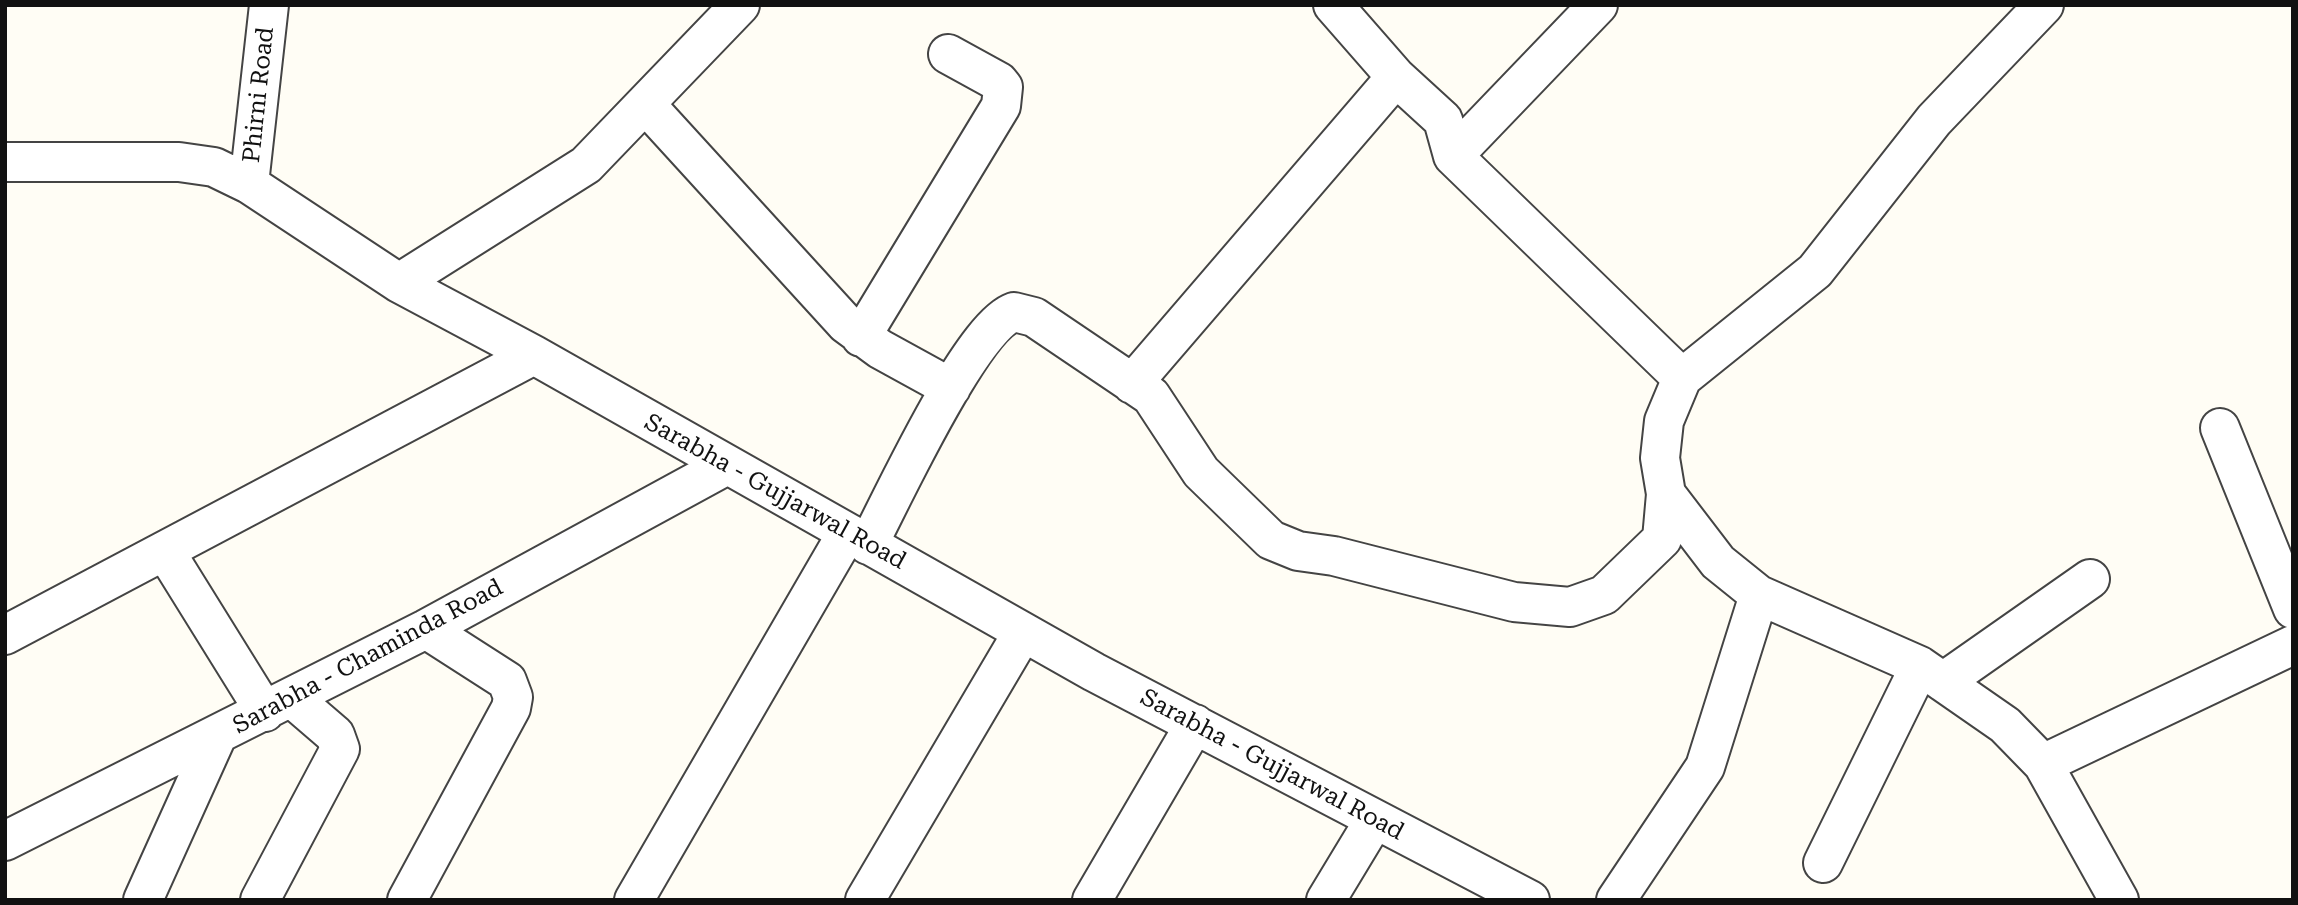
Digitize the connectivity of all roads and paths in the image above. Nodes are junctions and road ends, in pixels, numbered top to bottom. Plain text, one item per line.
1 (269, 5) edge
2 (740, 5) edge
3 (1334, 5) edge
4 (1598, 5) edge
5 (2044, 5) edge
6 (948, 54) dead end
7 (1396, 77) junction
8 (647, 106) junction
9 (1453, 156) junction
10 (5, 162) edge
11 (249, 184) junction
12 (399, 283) junction
13 (862, 337) junction
14 (534, 355) junction
15 (1682, 378) junction
16 (1132, 384) junction
17 (951, 387) junction
18 (2220, 428) dead end
19 (727, 466) junction
20 (1666, 494) junction
21 (858, 539) junction
22 (165, 551) junction
23 (2090, 579) dead end
24 (1759, 595) junction
25 (2293, 609) edge
26 (426, 629) junction
27 (1023, 632) junction
28 (5, 635) edge
29 (2293, 645) edge
30 (1931, 674) junction
31 (279, 705) junction
32 (1195, 724) junction
33 (217, 736) junction
34 (2043, 764) junction
35 (1375, 819) junction
36 (5, 841) edge
37 (1823, 863) dead end
38 (143, 900) edge
39 (260, 900) edge
40 (407, 900) edge
41 (634, 900) edge
42 (865, 900) edge
43 (1092, 900) edge
44 (1326, 900) edge
45 (1530, 900) edge
46 (1616, 900) edge
47 (2119, 900) edge

1 - 11 street, Phirni Road
2 - 8 street
3 - 7 street
4 - 9 street
5 - 15 street
6 - 13 street
7 - 9 street
7 - 16 street
8 - 12 street
8 - 13 street
9 - 15 street
10 - 11 street, Sarabha - Gujjarwal Road
11 - 12 street, Sarabha - Gujjarwal Road
12 - 14 street, Sarabha - Gujjarwal Road
13 - 17 street
14 - 19 street, Sarabha - Gujjarwal Road
14 - 22 street
15 - 20 street
16 - 17 street
16 - 20 street
17 - 21 street
18 - 25 street
19 - 21 street, Sarabha - Gujjarwal Road
19 - 26 street, Sarabha - Chaminda Road
20 - 24 street
21 - 27 street, Sarabha - Gujjarwal Road
21 - 41 street
22 - 28 street
22 - 31 street
23 - 30 street
24 - 30 street
24 - 46 street
26 - 31 street, Sarabha - Chaminda Road
26 - 40 street
27 - 32 street, Sarabha - Gujjarwal Road
27 - 42 street
29 - 34 street
30 - 34 street
30 - 37 street
31 - 33 street, Sarabha - Chaminda Road
31 - 39 street
32 - 35 street, Sarabha - Gujjarwal Road
32 - 43 street
33 - 36 street, Sarabha - Chaminda Road
33 - 38 street
34 - 47 street
35 - 44 street
35 - 45 street, Sarabha - Gujjarwal Road

